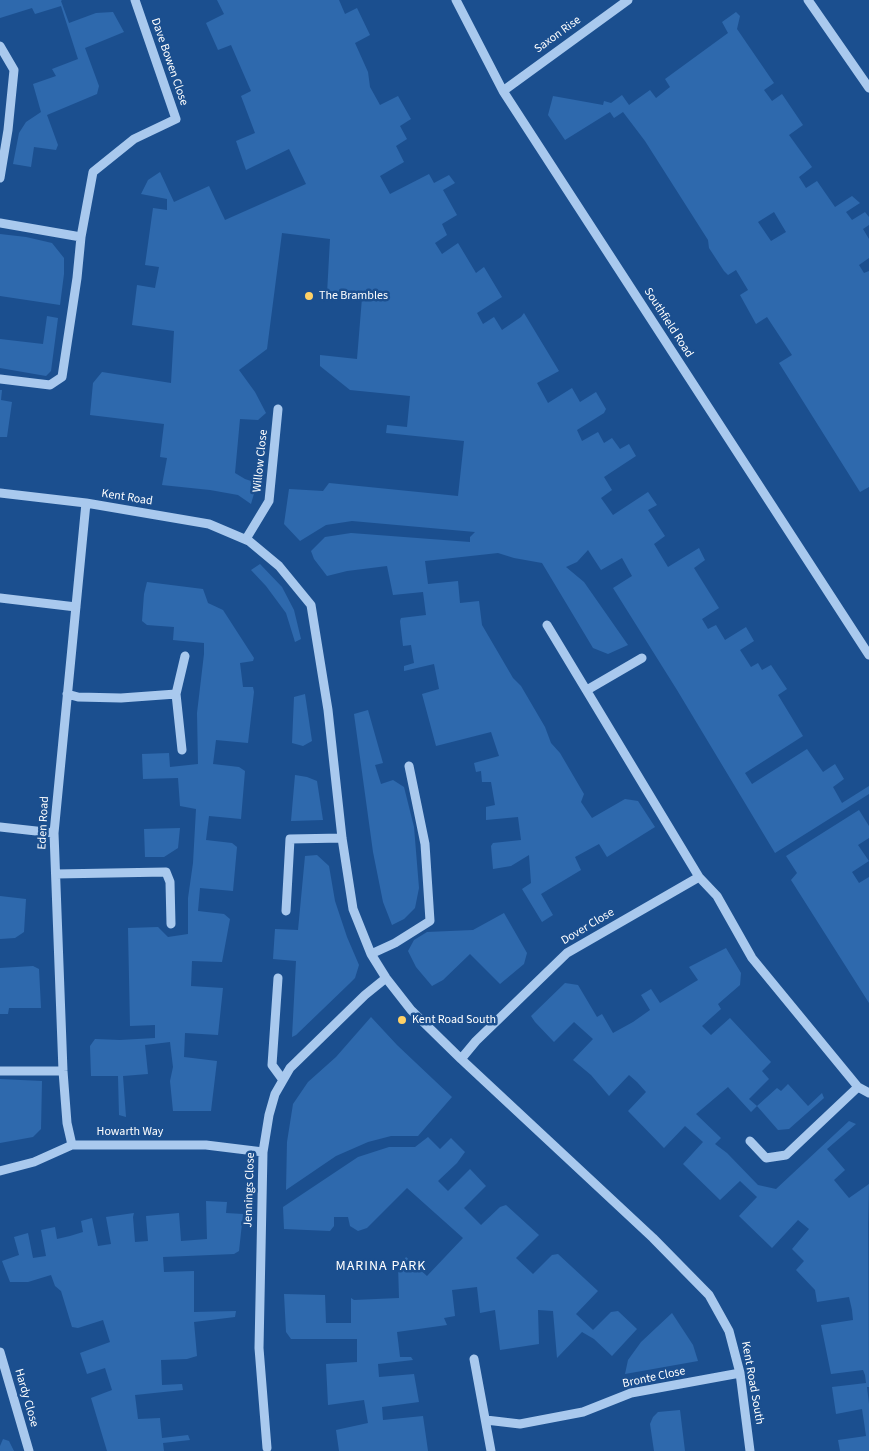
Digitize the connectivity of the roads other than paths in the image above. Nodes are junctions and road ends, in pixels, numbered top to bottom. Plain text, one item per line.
1 (135, 0) edge
2 (456, 0) edge
3 (628, 0) edge
4 (808, 0) edge
5 (0, 46) edge
6 (869, 88) edge
7 (502, 90) junction
8 (0, 178) edge
9 (0, 223) edge
10 (81, 237) junction
11 (0, 379) edge
12 (278, 409) dead end
13 (0, 493) edge
14 (86, 504) junction
15 (246, 539) junction
16 (0, 598) edge
17 (76, 606) junction
18 (547, 625) dead end
19 (869, 655) edge
20 (185, 656) dead end
21 (642, 658) dead end
22 (586, 690) junction
23 (67, 694) junction
24 (176, 694) junction
25 (182, 750) dead end
26 (409, 766) dead end
27 (0, 827) edge
28 (54, 833) junction
29 (342, 838) junction
30 (56, 874) junction
31 (699, 877) junction
32 (286, 911) dead end
33 (171, 924) dead end
34 (372, 954) junction
35 (278, 978) dead end
36 (386, 978) junction
37 (461, 1060) junction
38 (0, 1071) edge
39 (63, 1071) junction
40 (283, 1080) junction
41 (858, 1087) junction
42 (869, 1093) edge
43 (750, 1141) dead end
44 (72, 1145) junction
45 (264, 1152) junction
46 (0, 1171) edge
47 (0, 1352) edge
48 (474, 1358) dead end
49 (740, 1373) junction
50 (486, 1420) junction
51 (267, 1448) dead end
52 (29, 1451) edge
53 (491, 1451) edge
54 (750, 1451) edge

1 - 10 street, Dave Bowen Close
2 - 7 street, Southfield Road
3 - 7 street, Saxon Rise
4 - 6 street
5 - 8 street
7 - 19 street, Southfield Road
9 - 10 street
10 - 11 street, Dave Bowen Close
12 - 15 street, Willow Close
13 - 14 street, Kent Road
14 - 15 street, Kent Road
14 - 17 street, Eden Road
15 - 29 street, Kent Road South
16 - 17 street
17 - 23 street, Eden Road
18 - 22 street
20 - 24 street
21 - 22 street
22 - 31 street
23 - 24 street
23 - 28 street, Eden Road
24 - 25 street
26 - 34 street
27 - 28 street
28 - 30 street, Eden Road
29 - 32 street
29 - 34 street, Kent Road South
30 - 33 street
30 - 39 street, Eden Road
31 - 37 street, Dover Close
31 - 41 street
34 - 36 street, Kent Road South
35 - 40 street
36 - 37 street, Kent Road South
36 - 40 street, Jennings Close
37 - 49 street, Kent Road South
38 - 39 street
39 - 44 street, Eden Road
40 - 45 street, Jennings Close
41 - 42 street
41 - 43 street
44 - 45 street, Howarth Way
44 - 46 street, Howarth Way
45 - 51 street, Jennings Close
47 - 52 street, Hardy Close
48 - 50 street
49 - 50 street, Bronte Close
49 - 54 street, Kent Road South
50 - 53 street

